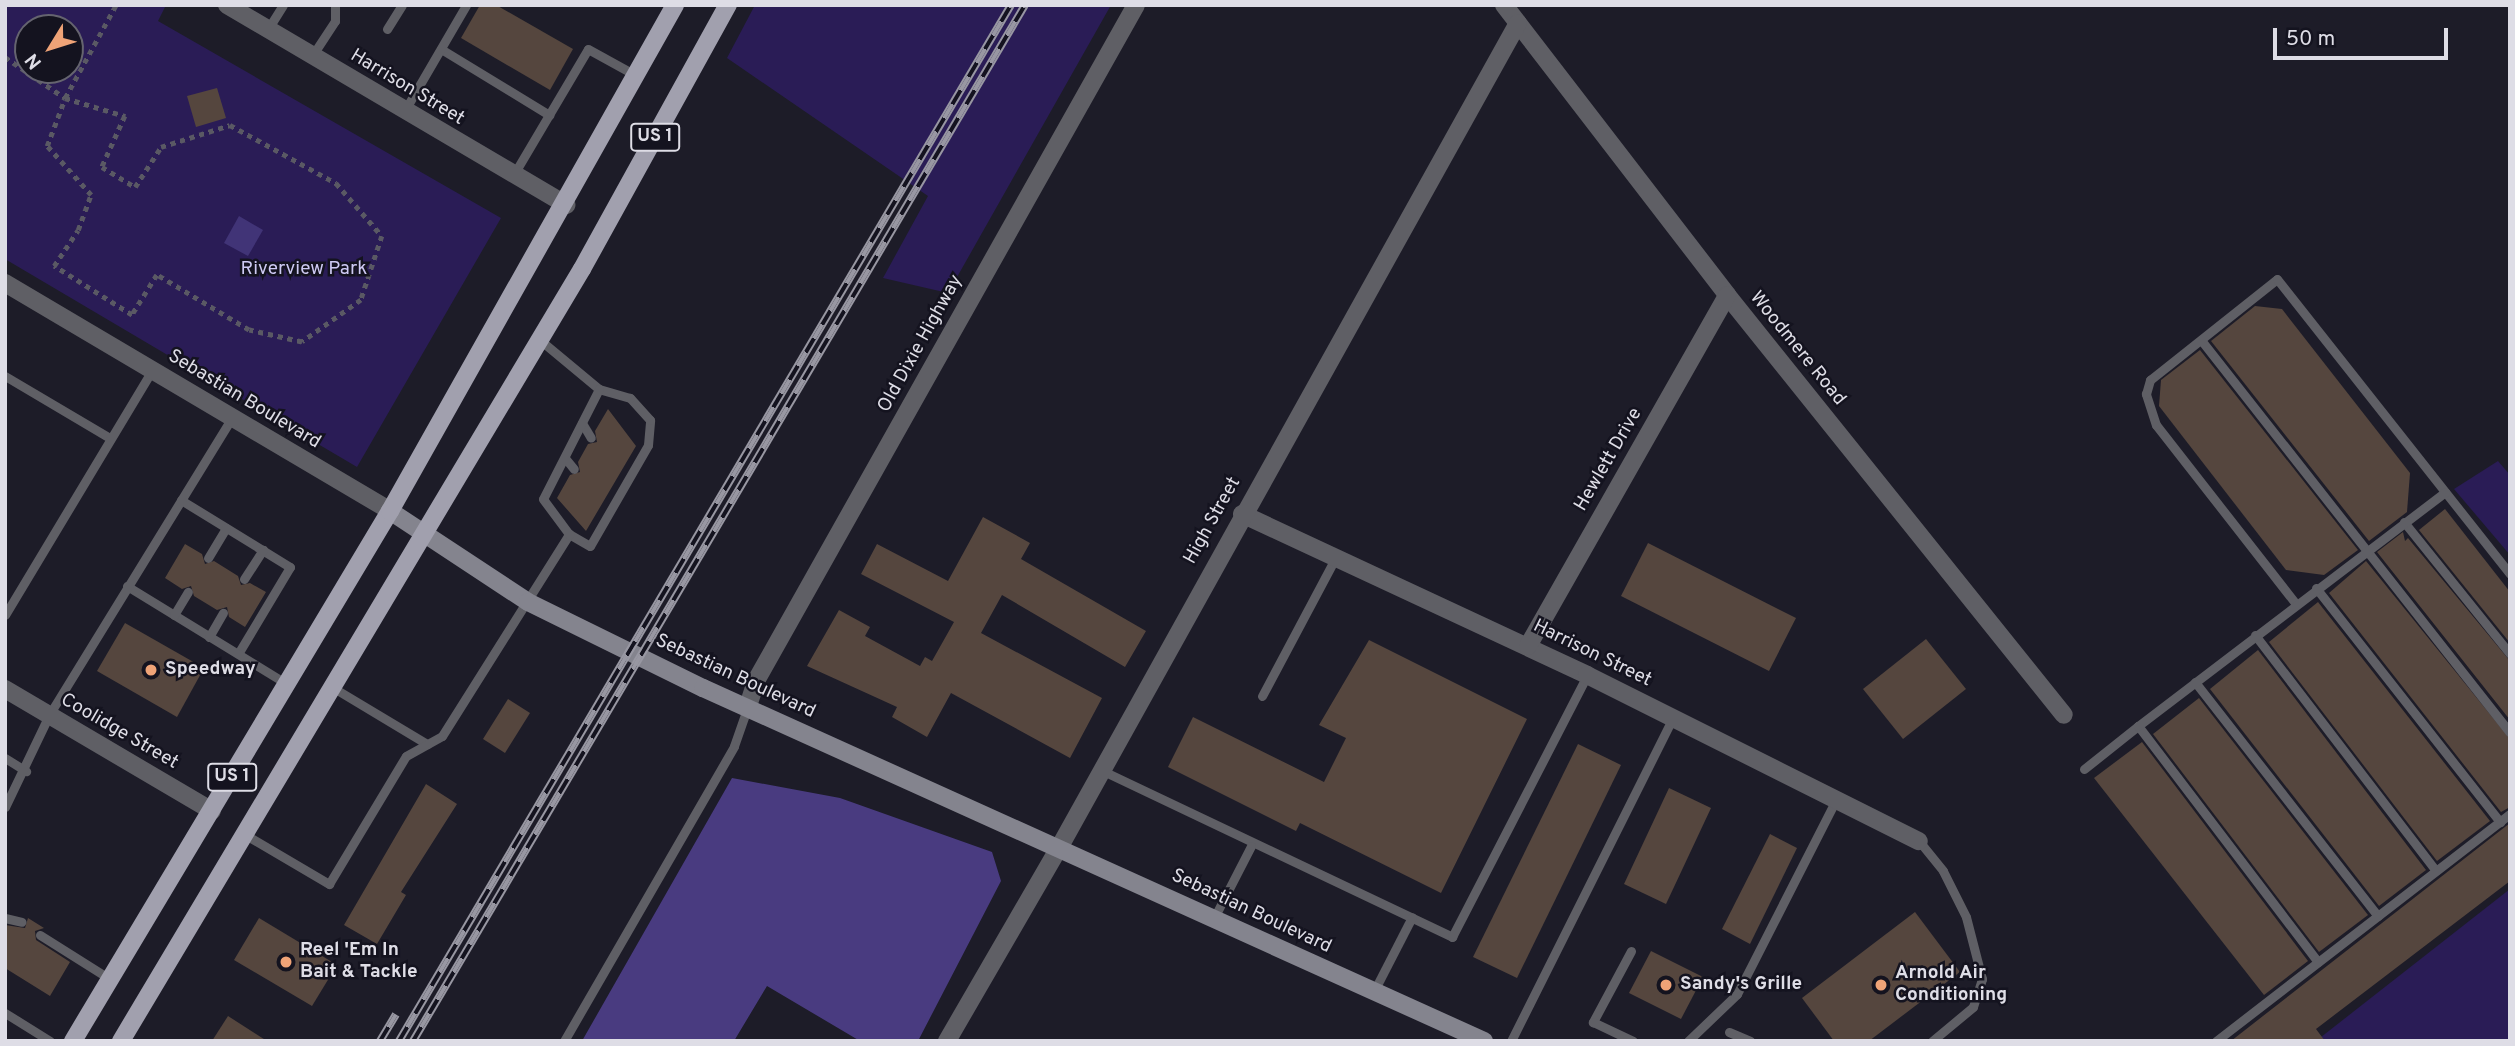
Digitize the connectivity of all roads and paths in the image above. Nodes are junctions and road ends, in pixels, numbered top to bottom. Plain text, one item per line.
1 (116, 5) edge
2 (227, 5) edge
3 (283, 5) edge
4 (335, 5) edge
5 (344, 5) edge
6 (402, 5) edge
7 (466, 5) edge
8 (675, 5) edge
9 (1136, 5) edge
10 (1504, 5) edge
11 (724, 9) edge
12 (335, 21) junction
13 (1518, 23) junction
14 (268, 29) junction
15 (387, 29) dead end
16 (441, 49) junction
17 (312, 56) junction
18 (5, 57) edge
19 (636, 76) junction
20 (65, 97) junction
21 (405, 110) junction
22 (549, 115) junction
23 (513, 175) junction
24 (566, 205) junction
25 (5, 283) edge
26 (1727, 295) junction
27 (540, 340) junction
28 (2201, 340) junction
29 (152, 370) junction
30 (5, 376) edge
31 (599, 389) junction
32 (232, 417) junction
33 (582, 423) junction
34 (110, 438) junction
35 (591, 439) dead end
36 (565, 458) junction
37 (573, 469) dead end
38 (620, 474) dead end
39 (626, 483) junction
40 (2445, 492) junction
41 (180, 499) junction
42 (601, 505) dead end
43 (390, 511) junction
44 (1242, 514) junction
45 (607, 515) junction
46 (2404, 522) junction
47 (226, 528) junction
48 (424, 534) junction
49 (569, 534) junction
50 (263, 550) junction
51 (2366, 551) junction
52 (1336, 557) junction
53 (208, 558) dead end
54 (2510, 574) edge
55 (244, 579) dead end
56 (127, 586) junction
57 (2316, 588) junction
58 (188, 592) dead end
59 (528, 602) junction
60 (2296, 604) junction
61 (223, 613) dead end
62 (5, 615) edge
63 (174, 615) junction
64 (2255, 635) junction
65 (209, 637) junction
66 (1528, 646) junction
67 (238, 654) junction
68 (2510, 654) edge
69 (1587, 675) junction
70 (2195, 682) junction
71 (287, 684) junction
72 (332, 687) junction
73 (5, 690) edge
74 (1262, 696) dead end
75 (748, 706) junction
76 (49, 715) junction
77 (2064, 715) dead end
78 (1673, 717) junction
79 (2138, 726) junction
80 (2510, 732) edge
81 (427, 744) junction
82 (5, 758) edge
83 (2084, 769) dead end
84 (1100, 770) junction
85 (26, 771) junction
86 (1838, 797) junction
87 (5, 807) edge
88 (212, 811) junction
89 (2510, 814) edge
90 (2500, 822) junction
91 (244, 834) junction
92 (1919, 841) joint
93 (1251, 846) junction
94 (1059, 848) junction
95 (2436, 871) junction
96 (2378, 916) junction
97 (1412, 917) junction
98 (5, 918) edge
99 (1214, 918) junction
100 (22, 922) dead end
101 (40, 934) dead end
102 (1630, 951) dead end
103 (2318, 962) junction
104 (110, 979) junction
105 (1374, 991) junction
106 (5, 1013) edge
107 (88, 1017) junction
108 (1729, 1032) dead end
109 (1620, 1038) edge
110 (50, 1041) edge
111 (73, 1041) edge
112 (84, 1041) edge
113 (121, 1041) edge
114 (564, 1041) edge
115 (947, 1041) edge
116 (1484, 1041) edge
117 (1511, 1041) edge
118 (1633, 1041) edge
119 (1688, 1041) edge
120 (1750, 1041) edge
121 (1932, 1041) edge
122 (2216, 1041) edge

1 - 20 path
2 - 14 street, Harrison Street
3 - 14 lane
4 - 12 lane
5 - 12 lane
6 - 15 lane
7 - 16 lane
8 - 19 main road, US 1
9 - 75 street, Old Dixie Highway
10 - 13 street, Woodmere Road
11 - 27 main road, US 1
12 - 17 lane
13 - 26 street, Woodmere Road
13 - 44 street, High Street
14 - 17 street, Harrison Street
16 - 21 lane
16 - 22 lane
17 - 21 street, Harrison Street
18 - 20 path
19 - 22 lane
19 - 24 main road, US 1
20 - 20 path
21 - 23 street, Harrison Street
22 - 23 lane
23 - 24 street, Harrison Street
24 - 43 main road, US 1
25 - 29 street, Sebastian Boulevard
26 - 66 street, Hewlett Drive
26 - 77 street, Woodmere Road
27 - 31 lane
27 - 48 main road, US 1
28 - 40 lane
28 - 51 lane
28 - 60 lane
29 - 32 street, Sebastian Boulevard
29 - 34 lane
30 - 34 lane
31 - 33 lane
31 - 39 lane
32 - 41 lane
32 - 43 street, Sebastian Boulevard
33 - 35 lane
33 - 36 lane
34 - 62 lane
36 - 37 lane
36 - 49 lane
38 - 39 lane
39 - 45 lane
40 - 46 lane
40 - 54 lane
41 - 47 lane
41 - 56 lane
42 - 45 lane
43 - 48 main road, Sebastian Boulevard
43 - 71 main road, US 1
44 - 52 street, Harrison Street
44 - 84 street, High Street
45 - 49 lane
46 - 51 lane
46 - 68 lane
47 - 50 lane
47 - 53 lane
48 - 59 main road, Sebastian Boulevard
48 - 72 main road, US 1
49 - 59 lane
50 - 55 lane
50 - 67 lane
51 - 57 lane
51 - 80 lane
52 - 66 street, Harrison Street
52 - 74 lane
56 - 63 lane
56 - 76 lane
57 - 60 lane
57 - 90 lane
58 - 63 lane
59 - 75 main road, Sebastian Boulevard
59 - 81 lane
60 - 64 lane
61 - 65 lane
63 - 65 lane
64 - 70 lane
64 - 95 lane
65 - 67 lane
66 - 69 street, Harrison Street
67 - 71 lane
69 - 78 street, Harrison Street
69 - 97 lane
70 - 79 lane
70 - 96 lane
71 - 88 main road, US 1
72 - 81 lane
72 - 91 main road, US 1
73 - 76 street, Coolidge Street
75 - 94 main road, Sebastian Boulevard
75 - 114 lane
76 - 85 lane
76 - 88 street, Coolidge Street
78 - 86 street, Harrison Street
78 - 117 lane
79 - 83 lane
79 - 103 lane
81 - 91 lane
82 - 85 lane
84 - 93 lane
84 - 94 street, High Street
85 - 87 lane
86 - 92 street, Harrison Street
86 - 119 lane
88 - 104 main road, US 1
89 - 90 lane
90 - 95 lane
91 - 113 main road, US 1
92 - 121 lane
93 - 97 lane
93 - 99 lane
94 - 99 main road, Sebastian Boulevard
94 - 115 street, High Street
95 - 96 lane
96 - 103 lane
97 - 105 lane
98 - 100 lane
99 - 105 main road, Sebastian Boulevard
101 - 104 lane
102 - 109 lane
103 - 122 lane
104 - 107 main road, US 1
105 - 116 main road, Sebastian Boulevard
106 - 110 lane
107 - 111 main road, US 1
107 - 112 main road
108 - 120 lane
109 - 118 lane

